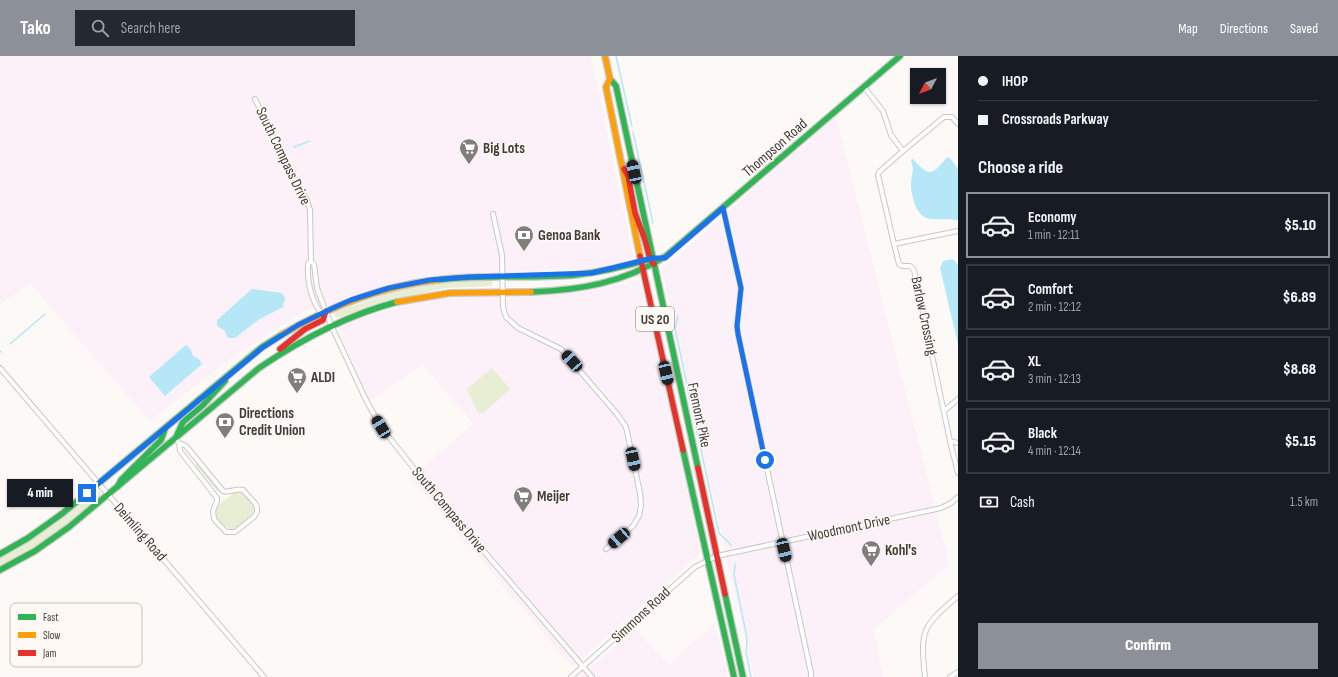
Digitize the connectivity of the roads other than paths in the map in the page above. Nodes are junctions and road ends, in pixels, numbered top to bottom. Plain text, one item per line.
1 (604, 56) edge
2 (900, 56) edge
3 (610, 79) junction
4 (864, 87) junction
5 (255, 99) dead end
6 (958, 124) edge
7 (903, 151) junction
8 (621, 162) junction
9 (723, 208) junction
10 (493, 214) dead end
11 (958, 231) edge
12 (894, 244) junction
13 (652, 260) junction
14 (311, 261) junction
15 (642, 262) junction
16 (643, 269) junction
17 (503, 276) junction
18 (503, 291) junction
19 (324, 313) junction
20 (331, 325) junction
21 (0, 368) edge
22 (259, 368) junction
23 (229, 374) junction
24 (958, 399) edge
25 (944, 411) junction
26 (166, 427) junction
27 (177, 441) junction
28 (950, 441) junction
29 (958, 443) edge
30 (682, 444) junction
31 (196, 459) junction
32 (190, 464) junction
33 (958, 473) edge
34 (99, 484) junction
35 (117, 488) junction
36 (108, 496) junction
37 (958, 497) edge
38 (782, 542) junction
39 (606, 549) dead end
40 (0, 554) edge
41 (713, 558) junction
42 (0, 570) edge
43 (958, 596) edge
44 (583, 667) junction
45 (958, 672) edge
46 (264, 677) edge
47 (571, 677) edge
48 (592, 677) edge
49 (734, 677) edge
50 (743, 677) edge
51 (811, 677) edge
52 (925, 677) edge
53 (950, 677) edge

1 - 3 main road, US 20
2 - 4 main road, Thompson Road
3 - 8 main road, Fremont Pike / US 20
3 - 13 main road, Fremont Pike / US 20
4 - 7 street
4 - 9 main road, Thompson Road
5 - 14 street, South Compass Drive
6 - 7 street
7 - 12 street
8 - 13 main road
8 - 15 main road, Fremont Pike / US 20
9 - 13 main road, Thompson Road
9 - 38 street
10 - 17 street
11 - 12 street
12 - 25 street, Barlow Crossing
13 - 15 main road, Thompson Road
13 - 16 main road, Thompson Road
13 - 41 main road, Fremont Pike / US 20
14 - 19 street, South Compass Drive
14 - 19 street, South Compass Drive
15 - 16 main road, Fremont Pike / US 20
15 - 17 main road, Thompson Road
16 - 18 main road, Thompson Road
16 - 30 main road, Fremont Pike / US 20
17 - 18 street
17 - 19 main road, Thompson Road
18 - 20 main road, Thompson Road
18 - 39 street
19 - 20 street, South Compass Drive
19 - 22 main road
19 - 23 main road
20 - 22 main road, Thompson Road
20 - 44 street, South Compass Drive
21 - 34 street, Deimling Road
22 - 27 main road
23 - 26 main road
23 - 27 main road
24 - 25 street
25 - 28 street, Barlow Crossing
26 - 34 main road
26 - 35 main road
27 - 31 street
27 - 32 street
27 - 35 main road
28 - 29 street
28 - 33 street, Barlow Crossing
30 - 41 main road, Fremont Pike / US 20
30 - 41 main road
31 - 32 street
31 - 32 street
34 - 36 street, Deimling Road
34 - 40 main road
35 - 36 main road
36 - 42 main road
36 - 46 street, Deimling Road
37 - 38 street, Woodmont Drive
38 - 41 street, Woodmont Drive
38 - 51 street
41 - 44 street, Simmons Road
41 - 49 main road, Fremont Pike / US 20
41 - 50 main road, Fremont Pike / US 20
43 - 52 street
44 - 47 street, Simmons Road
44 - 48 street, South Compass Drive
45 - 53 street

